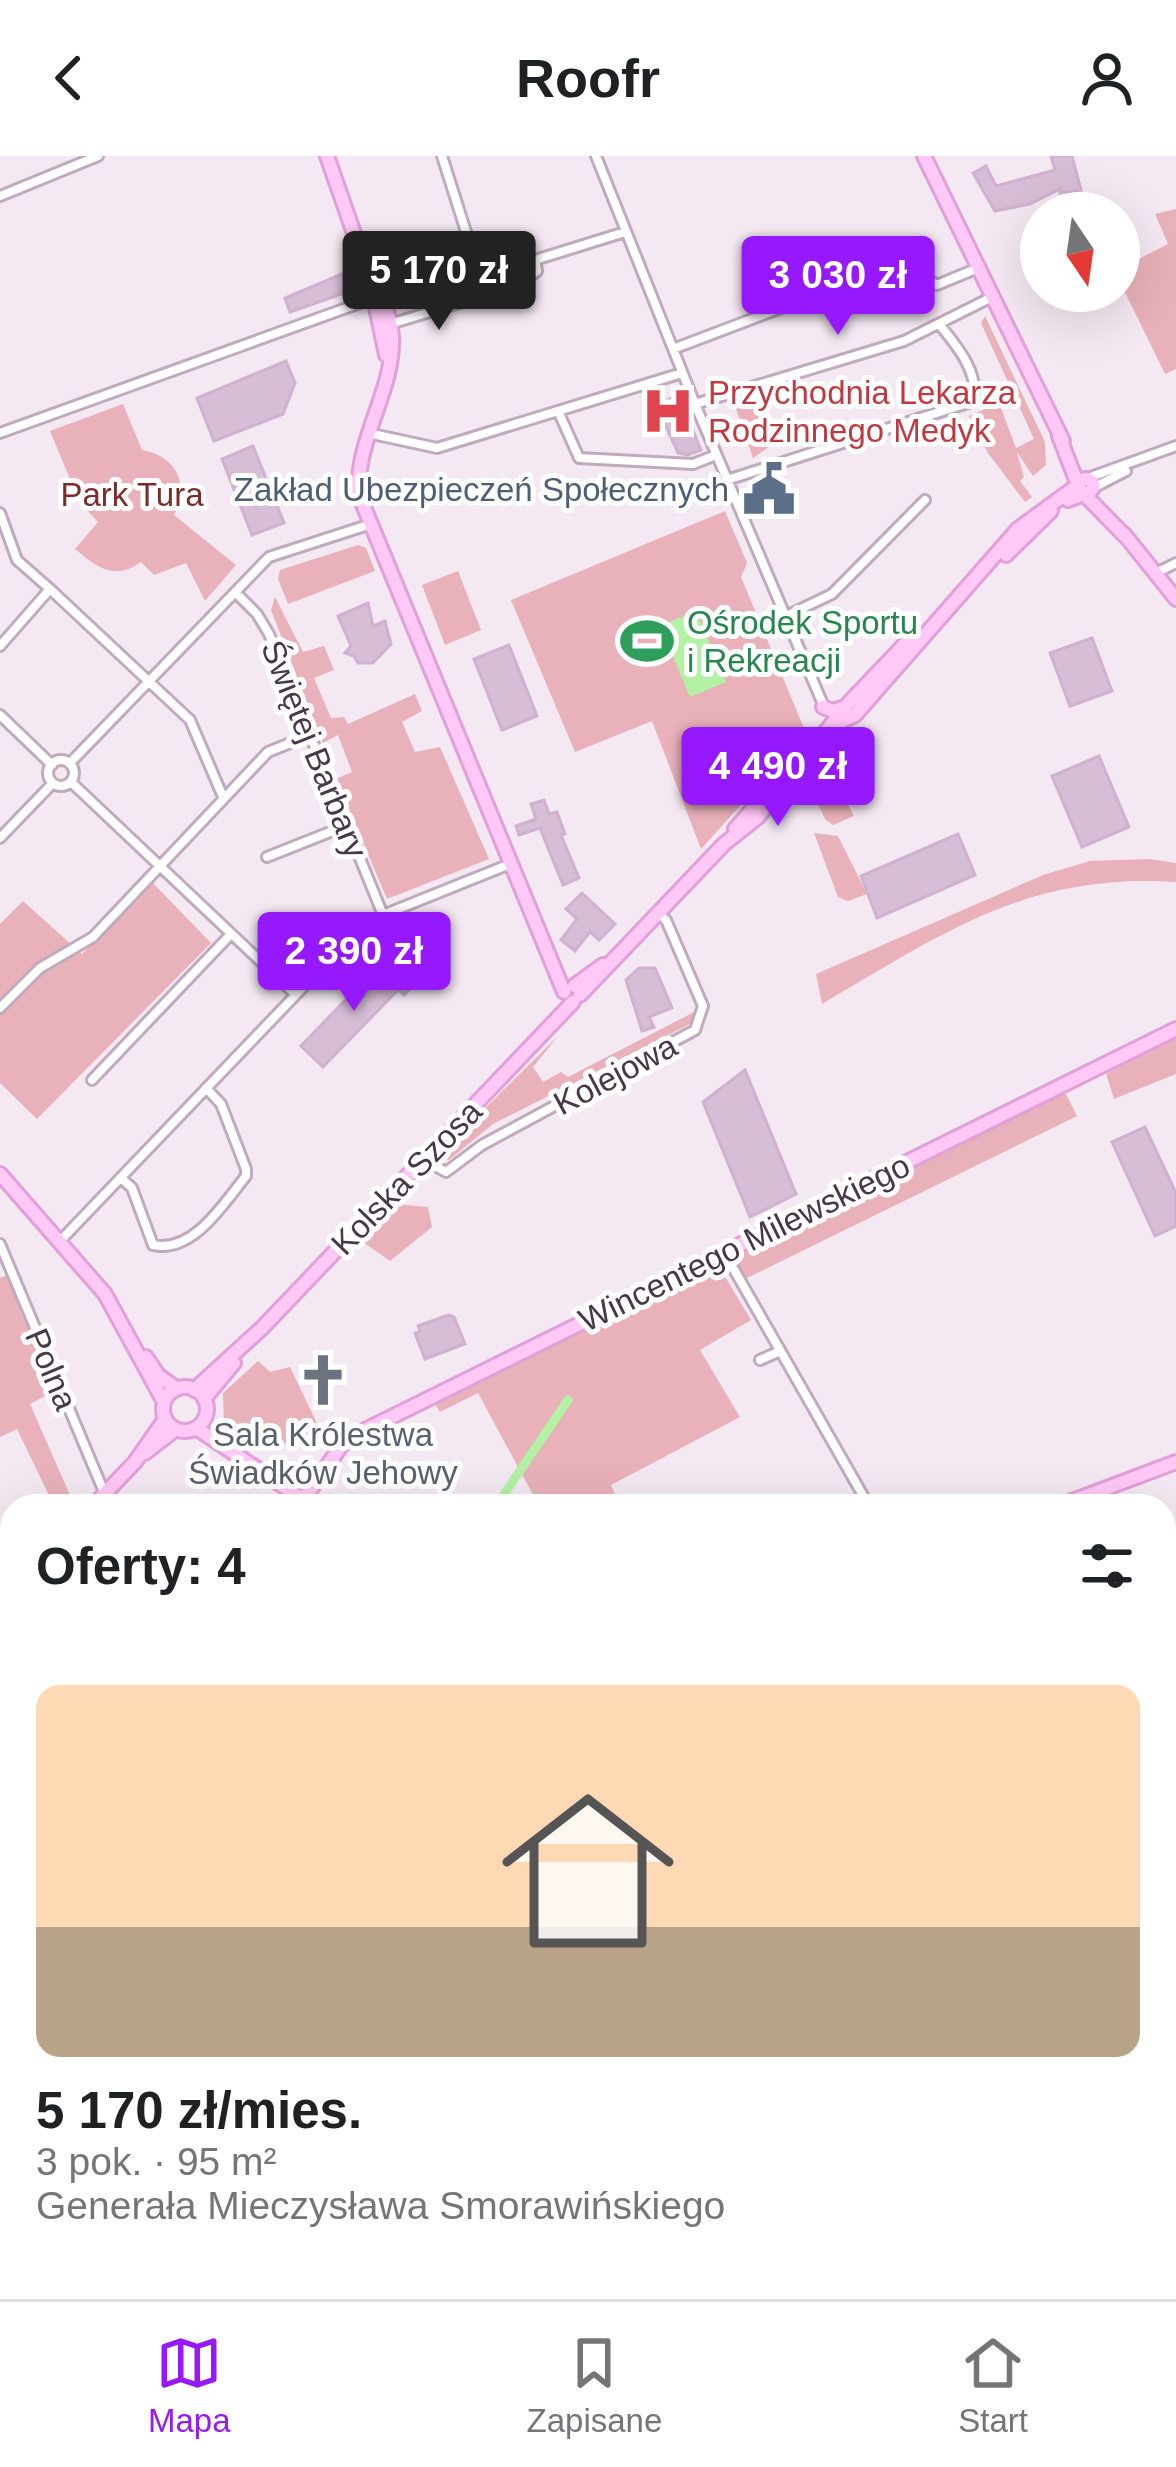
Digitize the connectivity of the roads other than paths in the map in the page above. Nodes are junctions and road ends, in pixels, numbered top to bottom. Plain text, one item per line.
1 (98, 156) edge
2 (327, 156) edge
3 (442, 156) edge
4 (596, 156) edge
5 (924, 156) edge
6 (0, 196) edge
7 (625, 232) junction
8 (536, 260) junction
9 (978, 268) junction
10 (488, 272) junction
11 (377, 296) junction
12 (992, 297) junction
13 (476, 299) junction
14 (390, 324) junction
15 (939, 324) junction
16 (672, 349) junction
17 (388, 362) junction
18 (682, 373) junction
19 (695, 404) junction
20 (559, 412) junction
21 (0, 433) edge
22 (368, 433) junction
23 (1176, 446) edge
24 (716, 455) junction
25 (727, 480) junction
26 (1085, 487) junction
27 (925, 500) dead end
28 (0, 513) edge
29 (370, 524) junction
30 (1176, 563) edge
31 (1154, 574) junction
32 (50, 589) junction
33 (235, 592) junction
34 (1176, 599) edge
35 (784, 616) junction
36 (924, 635) junction
37 (0, 646) edge
38 (149, 682) junction
39 (846, 706) junction
40 (824, 707) junction
41 (0, 715) edge
42 (834, 725) junction
43 (310, 735) junction
44 (817, 745) junction
45 (70, 763) junction
46 (52, 765) junction
47 (71, 782) junction
48 (52, 783) junction
49 (224, 797) junction
50 (345, 826) junction
51 (0, 838) edge
52 (267, 857) dead end
53 (510, 864) junction
54 (158, 865) junction
55 (658, 913) junction
56 (383, 915) junction
57 (231, 934) junction
58 (294, 993) junction
59 (571, 994) junction
60 (0, 1008) edge
61 (1176, 1029) edge
62 (92, 1080) dead end
63 (206, 1088) junction
64 (423, 1160) junction
65 (0, 1174) edge
66 (120, 1178) junction
67 (61, 1240) junction
68 (0, 1244) edge
69 (724, 1252) junction
70 (133, 1342) junction
71 (780, 1351) junction
72 (760, 1360) dead end
73 (177, 1389) junction
74 (199, 1395) junction
75 (164, 1402) junction
76 (201, 1423) junction
77 (171, 1424) junction
78 (838, 1450) junction
79 (824, 1458) dead end
80 (1176, 1462) edge
81 (323, 1469) junction
82 (284, 1484) junction
83 (104, 1494) joint
84 (297, 1494) edge
85 (313, 1494) edge
86 (862, 1494) edge
87 (1091, 1494) edge

1 - 6 street
2 - 11 street
3 - 10 street
4 - 7 street
5 - 9 street
7 - 8 street
7 - 16 street
8 - 10 street
8 - 13 street
9 - 12 street
9 - 16 street
10 - 13 street
11 - 14 street
11 - 17 street
11 - 21 street
12 - 15 street
12 - 26 street
13 - 14 street
14 - 17 street
15 - 19 street
15 - 25 street
16 - 18 street
17 - 22 street
18 - 19 street
18 - 20 street
19 - 24 street
20 - 22 street
20 - 24 street
22 - 29 street
23 - 26 street
24 - 25 street
25 - 35 street
26 - 31 street
26 - 36 street, Kolska Szosa
27 - 35 street
28 - 32 street
29 - 33 street
29 - 53 street
30 - 31 street
31 - 34 street
32 - 37 street
32 - 38 street
33 - 38 street
33 - 43 street, Świętej Barbary
35 - 40 street
36 - 39 street, Kolska Szosa
36 - 42 street, Kolska Szosa
38 - 45 street
38 - 49 street
39 - 40 street
39 - 42 street, Kolska Szosa
40 - 42 street
40 - 44 street
41 - 46 street
42 - 44 street, Kolska Szosa
43 - 49 street
43 - 50 street, Świętej Barbary
44 - 55 street, Kolska Szosa
45 - 46 street
45 - 47 street
46 - 48 street
47 - 48 street
47 - 54 street
48 - 51 street
49 - 54 street
50 - 52 street
50 - 56 street, Świętej Barbary
53 - 56 street
53 - 59 street
54 - 57 street
54 - 60 street
55 - 59 street, Kolska Szosa
55 - 64 street, Kolejowa
56 - 58 street
57 - 58 street
57 - 62 street
58 - 63 street
59 - 64 street, Kolska Szosa
61 - 69 street, Wincentego Milewskiego
63 - 66 street
63 - 66 street
64 - 74 street, Kolska Szosa
65 - 67 street
66 - 67 street
67 - 70 street
68 - 83 street, Polna
69 - 71 street
69 - 81 street, Wincentego Milewskiego
70 - 73 street
70 - 75 street
71 - 72 street
71 - 78 street
73 - 74 street
73 - 75 street
74 - 76 street
75 - 77 street
76 - 77 street
76 - 82 street
77 - 83 street
78 - 79 street
78 - 86 street
80 - 87 street
81 - 82 street, Wincentego Milewskiego
81 - 85 street, Wincentego Milewskiego
82 - 84 street

